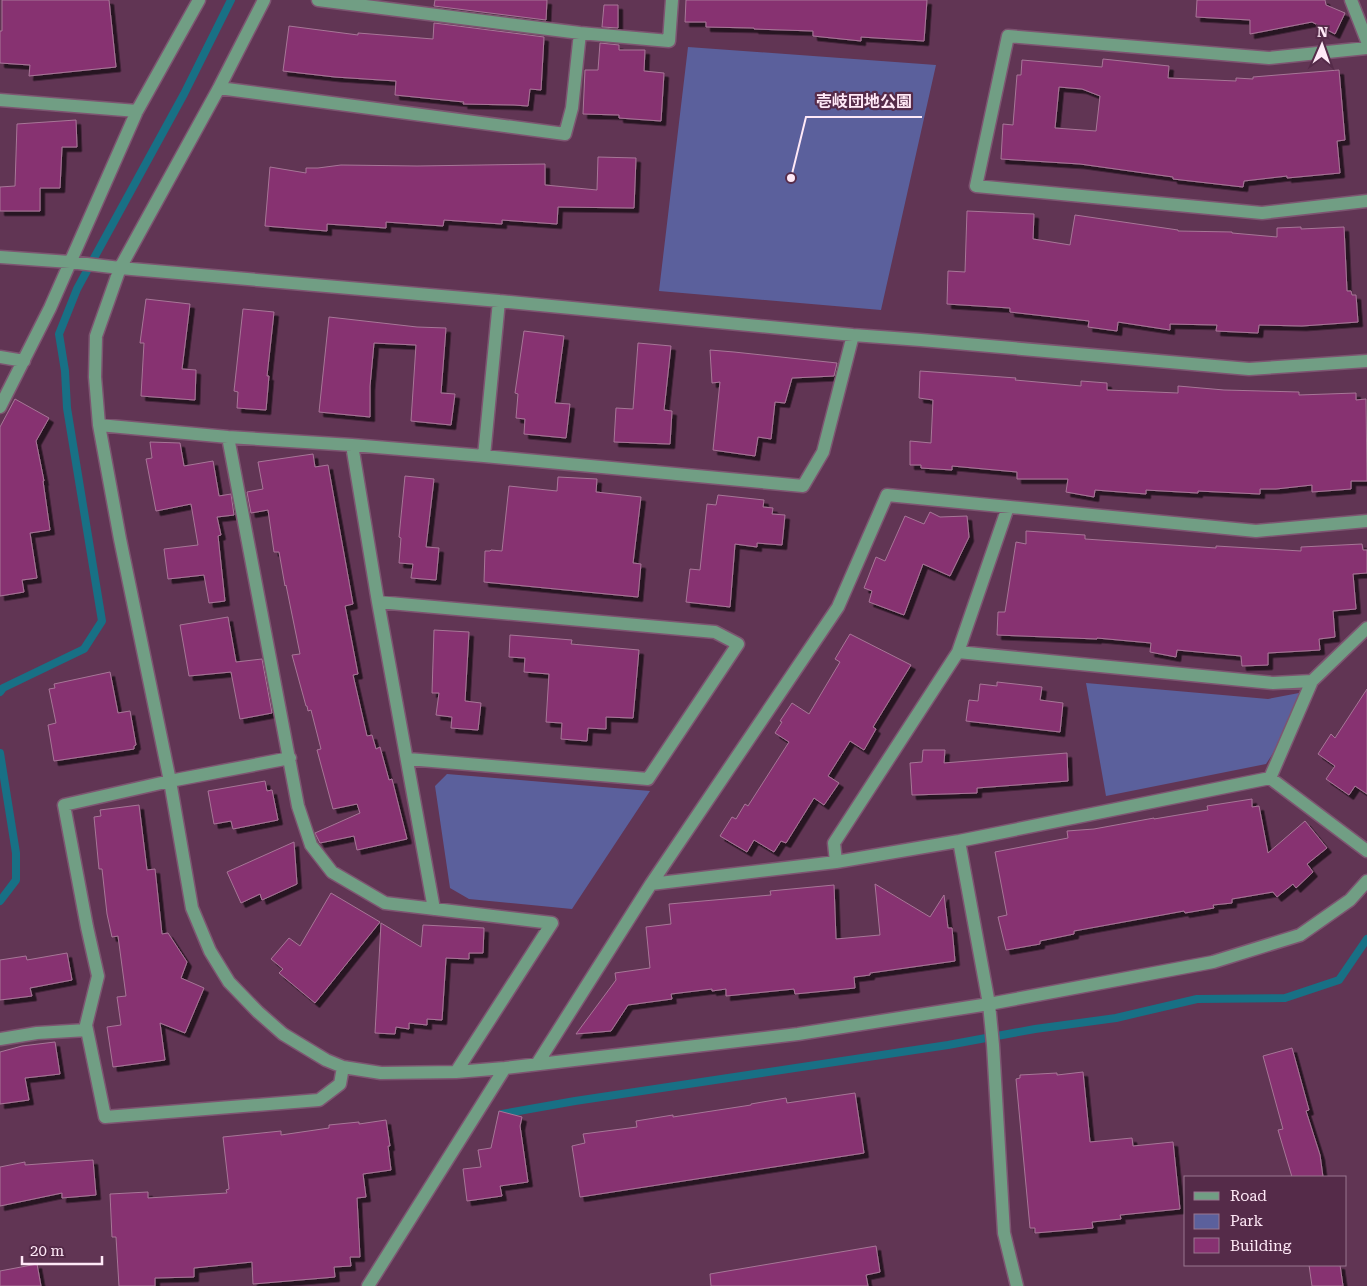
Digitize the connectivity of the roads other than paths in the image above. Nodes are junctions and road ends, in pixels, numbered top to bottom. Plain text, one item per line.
1 (199, 0) edge
2 (264, 0) edge
3 (318, 0) edge
4 (672, 0) edge
5 (1351, 0) edge
6 (580, 33) junction
7 (1367, 40) edge
8 (1367, 48) edge
9 (219, 88) junction
10 (0, 100) edge
11 (138, 112) junction
12 (1367, 201) edge
13 (0, 257) edge
14 (70, 262) junction
15 (120, 268) junction
16 (499, 301) junction
17 (854, 335) junction
18 (0, 356) edge
19 (24, 361) junction
20 (1367, 361) edge
21 (0, 407) edge
22 (99, 425) junction
23 (228, 437) junction
24 (352, 445) junction
25 (484, 456) junction
26 (1008, 507) junction
27 (1367, 521) edge
28 (378, 602) junction
29 (1367, 628) edge
30 (958, 652) junction
31 (1312, 681) junction
32 (290, 758) junction
33 (408, 759) junction
34 (1270, 778) junction
35 (170, 781) junction
36 (959, 840) junction
37 (1367, 851) edge
38 (836, 862) junction
39 (1367, 881) edge
40 (651, 884) junction
41 (434, 909) junction
42 (989, 1004) junction
43 (87, 1030) junction
44 (0, 1038) edge
45 (537, 1064) junction
46 (343, 1067) junction
47 (505, 1068) junction
48 (456, 1072) junction
49 (368, 1286) edge
50 (1017, 1286) edge

1 - 11 street
2 - 9 street
3 - 6 street
4 - 6 street
5 - 7 street
6 - 9 street
8 - 12 street
9 - 15 street
10 - 11 street
11 - 14 street
13 - 14 street
14 - 15 street
14 - 19 street
15 - 16 street
15 - 22 street
16 - 17 street
16 - 25 street
17 - 20 street
17 - 25 street
18 - 19 street
19 - 21 street
22 - 23 street
22 - 35 street
23 - 24 street
23 - 32 street
24 - 25 street
24 - 28 street
26 - 27 street
26 - 30 street
26 - 40 street
28 - 33 street
28 - 33 street
29 - 31 street
30 - 31 street
30 - 38 street
31 - 34 street
32 - 35 street
32 - 41 street
33 - 41 street
34 - 36 street
34 - 37 street
35 - 43 street
35 - 46 street
36 - 38 street
36 - 42 street
38 - 40 street
39 - 42 street
40 - 45 street
41 - 48 street
42 - 45 street
42 - 50 street
43 - 44 street
43 - 46 street
45 - 47 street
46 - 48 street
47 - 48 street
47 - 49 street

